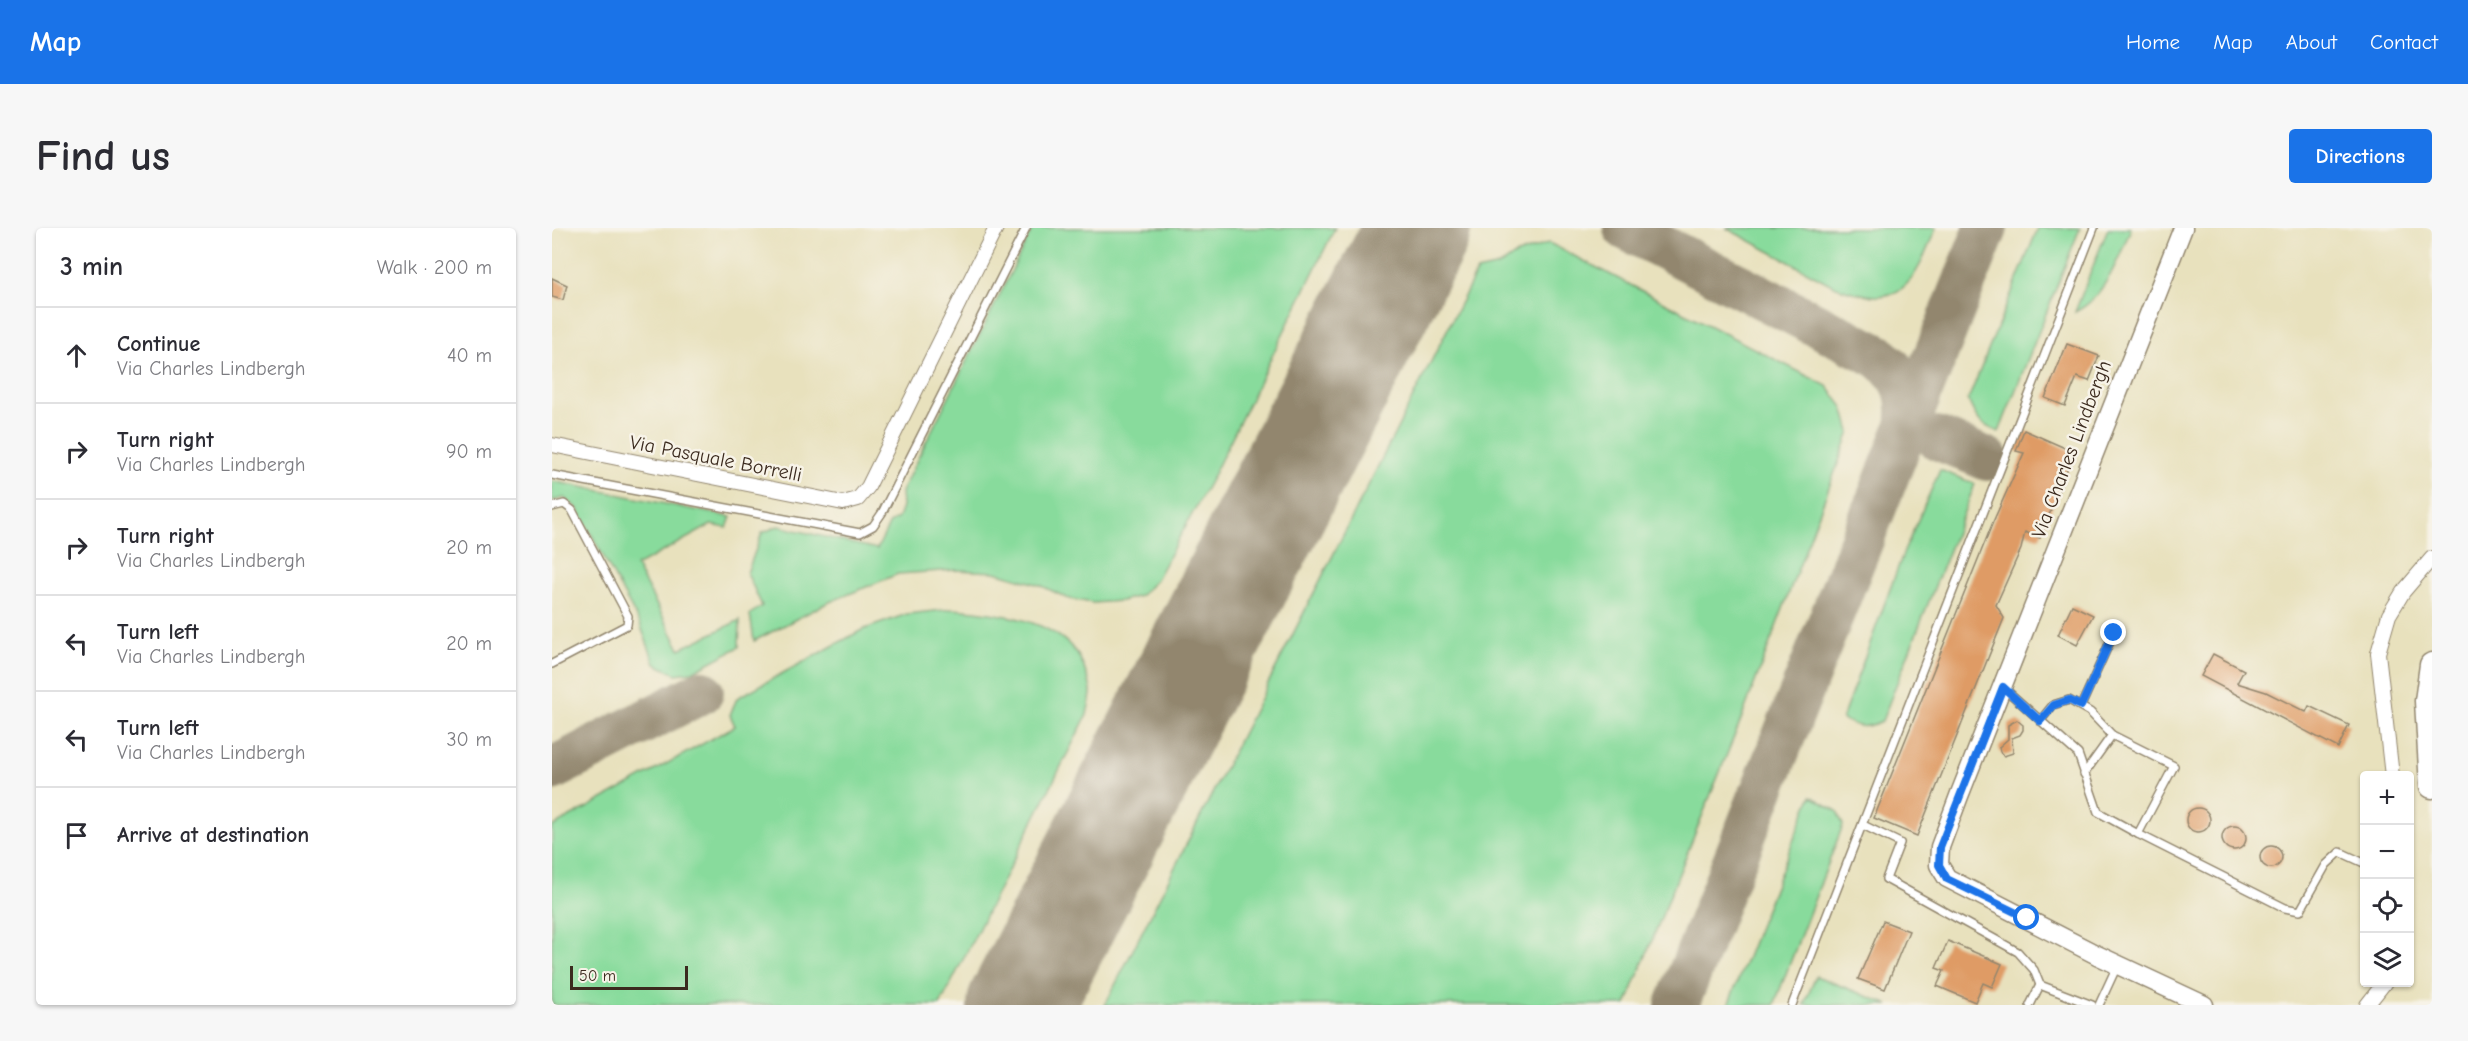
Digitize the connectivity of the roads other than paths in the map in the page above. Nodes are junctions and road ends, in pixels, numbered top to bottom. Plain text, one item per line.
1 (996, 228) edge
2 (1026, 228) edge
3 (2094, 228) edge
4 (2183, 228) edge
5 (552, 445) edge
6 (552, 475) edge
7 (552, 507) edge
8 (2432, 558) edge
9 (2114, 633) dead end
10 (552, 664) edge
11 (2432, 665) edge
12 (2003, 687) junction
13 (2081, 706) junction
14 (2040, 721) junction
15 (2112, 735) junction
16 (2391, 771) edge
17 (2084, 774) junction
18 (2432, 786) edge
19 (1863, 825) junction
20 (2138, 834) junction
21 (2360, 861) edge
22 (2118, 964) junction
23 (2040, 985) junction
24 (2381, 987) edge
25 (1792, 1005) edge
26 (2030, 1005) edge
27 (2092, 1005) edge
28 (2099, 1005) edge
29 (2204, 1005) edge
30 (2367, 1005) edge

1 - 5 street, Via Pasquale Borrelli
2 - 6 lane
3 - 19 lane
4 - 12 street, Via Charles Lindbergh
7 - 10 lane
8 - 16 street
9 - 13 lane
11 - 18 highway
12 - 14 lane
12 - 22 street, Via Charles Lindbergh
13 - 14 lane
13 - 15 lane
14 - 17 lane
15 - 17 lane
15 - 20 lane
17 - 20 lane
19 - 23 lane
19 - 25 lane
20 - 21 lane
22 - 28 lane
22 - 29 street, Via Charles Lindbergh
23 - 26 lane
23 - 27 lane
24 - 30 street

